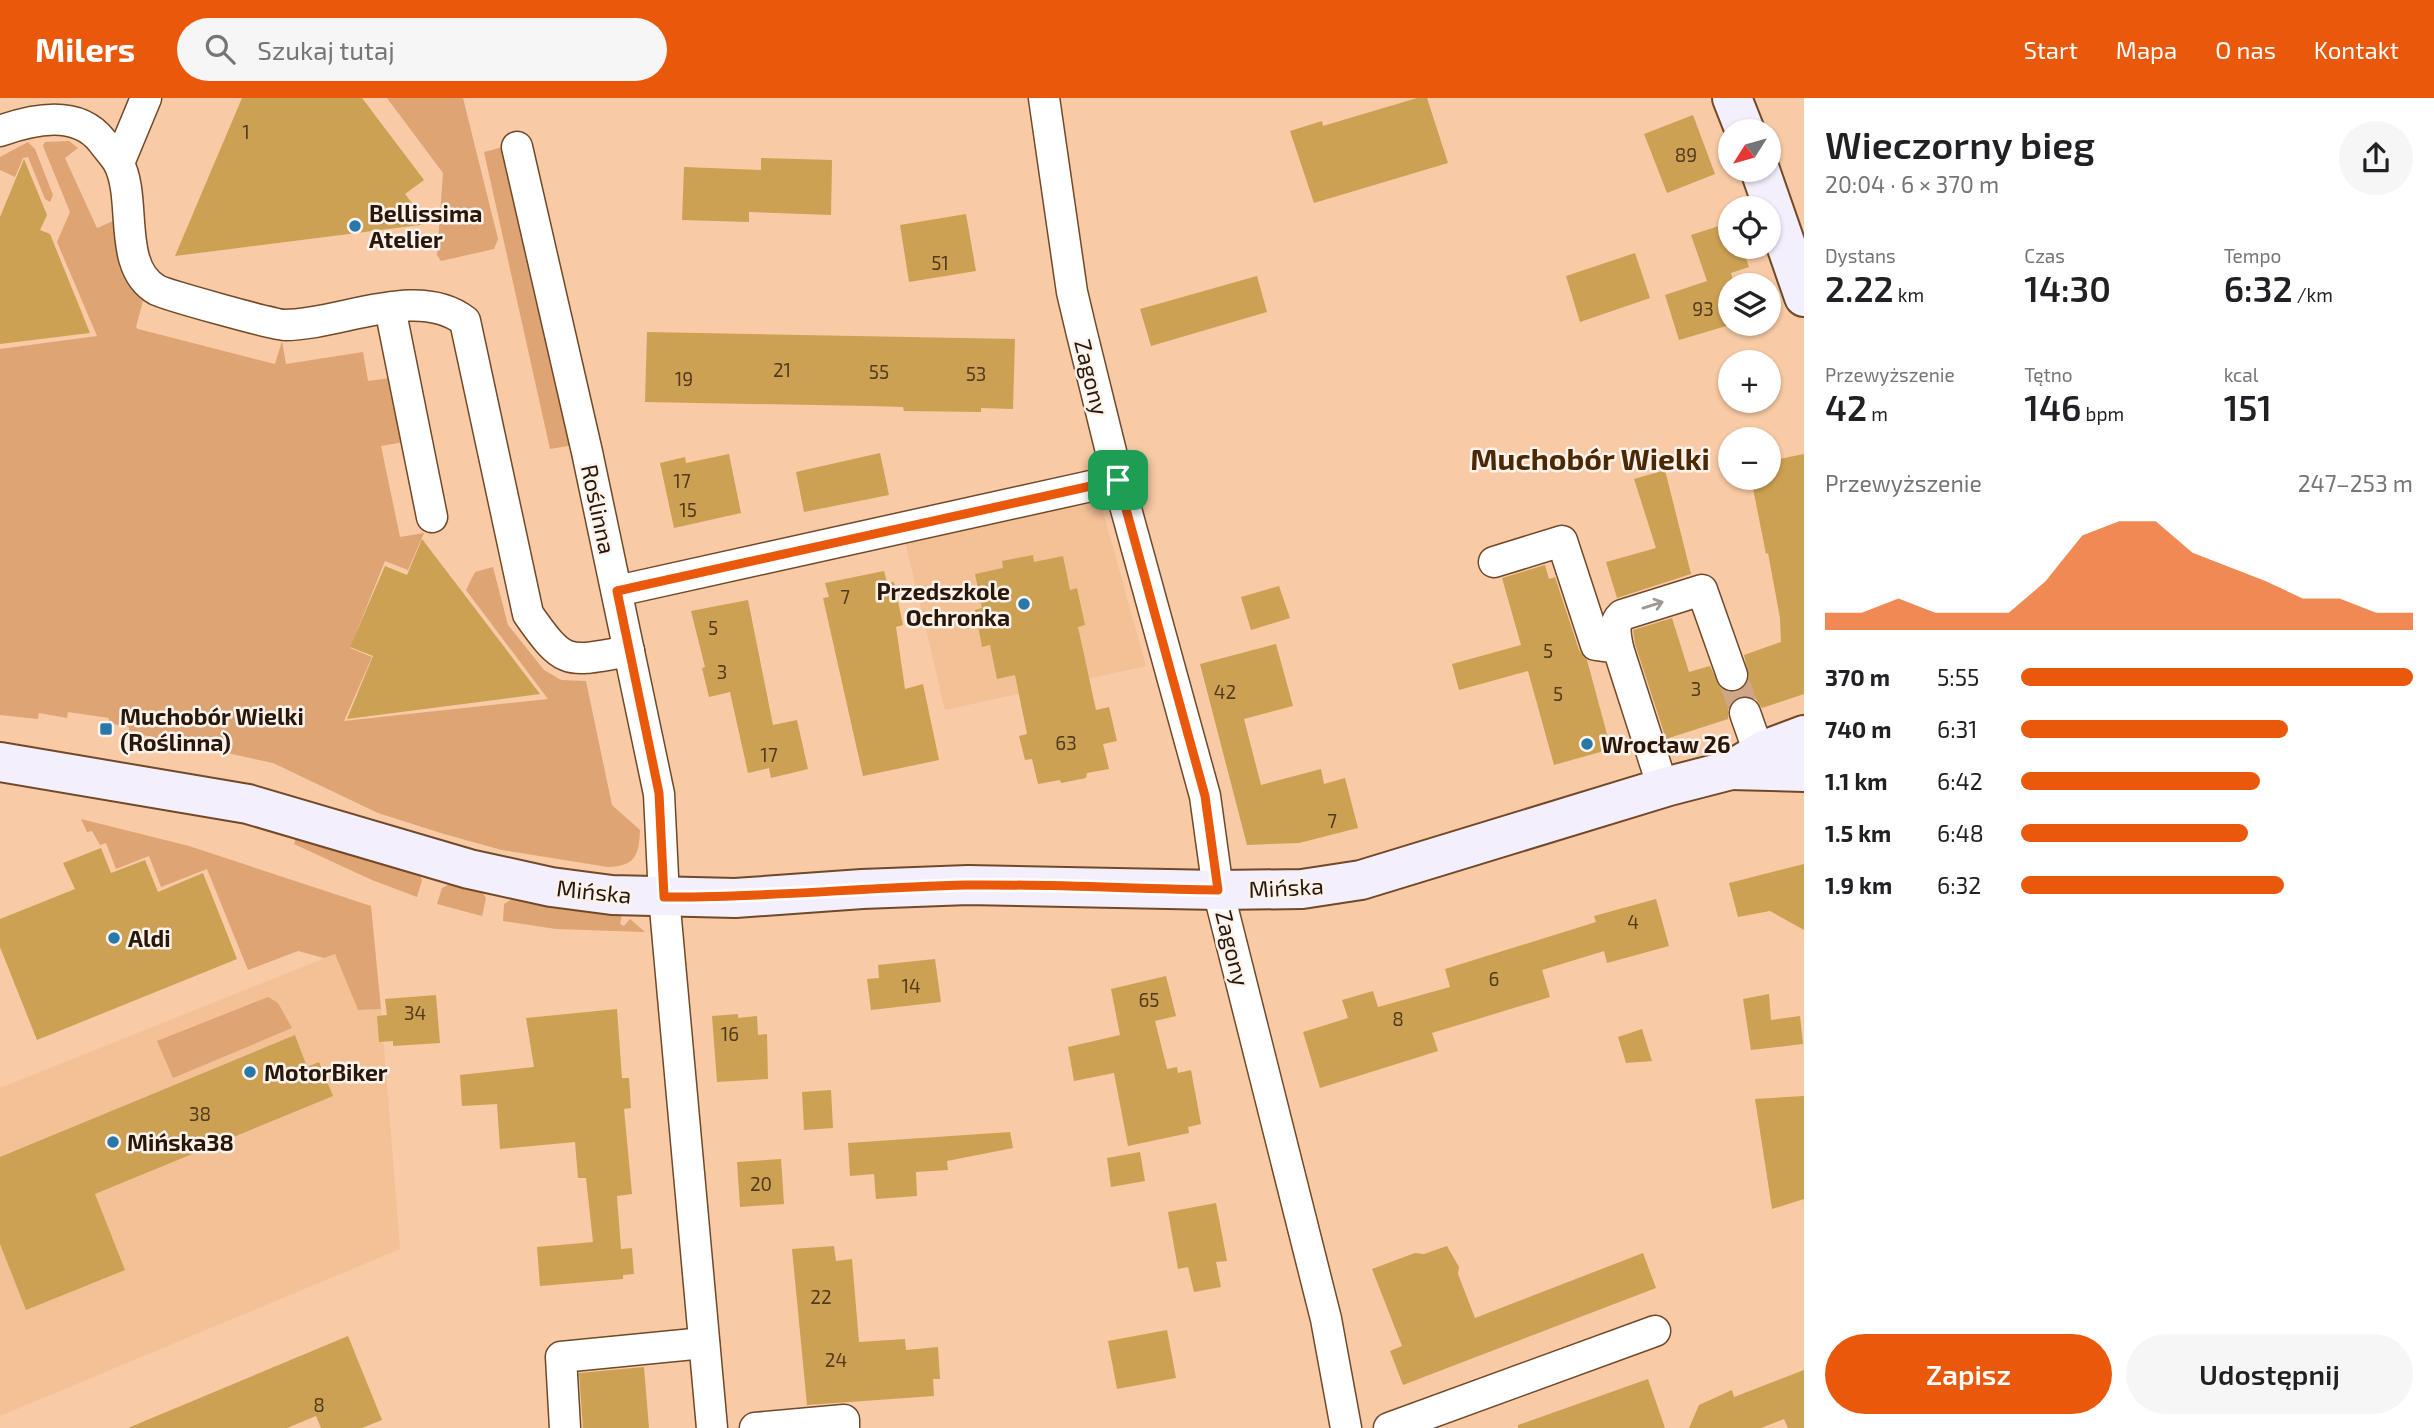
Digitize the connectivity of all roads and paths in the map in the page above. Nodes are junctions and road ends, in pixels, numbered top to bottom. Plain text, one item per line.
1 (80, 98) edge
2 (146, 98) edge
3 (1044, 98) edge
4 (1732, 98) edge
5 (1740, 119) edge
6 (93, 129) junction
7 (0, 131) edge
8 (517, 147) dead end
9 (119, 163) junction
10 (1764, 182) edge
11 (1804, 298) edge
12 (390, 308) junction
13 (1118, 480) junction
14 (432, 517) dead end
15 (1494, 562) dead end
16 (617, 591) junction
17 (1618, 648) junction
18 (629, 651) junction
19 (1731, 675) tunnel mouth
20 (1745, 713) tunnel mouth
21 (1804, 735) edge
22 (0, 762) edge
23 (1745, 762) junction
24 (1804, 772) edge
25 (1663, 788) junction
26 (1218, 890) junction
27 (664, 897) junction
28 (1655, 1331) dead end
29 (691, 1344) junction
30 (565, 1428) edge
31 (712, 1428) edge
32 (755, 1428) edge
33 (844, 1428) edge
34 (1346, 1428) edge
35 (1389, 1428) edge

1 - 6 street
2 - 9 street
3 - 13 street, Zagony
4 - 5 street
6 - 7 street
6 - 9 street
8 - 16 street, Roślinna
9 - 12 street
10 - 11 street
12 - 14 street
12 - 18 street
13 - 16 street
13 - 26 street, Zagony
15 - 17 street
16 - 18 street, Roślinna
17 -> 19 street
17 - 25 street
18 - 27 street, Roślinna
20 - 23 street
21 - 23 street, Mińska
22 - 27 street, Mińska
23 - 24 street, Mińska
23 - 25 street, Mińska
25 - 26 street, Mińska
26 - 27 street, Mińska
26 - 34 street, Zagony
27 - 29 street, Roślinna
28 - 35 street
29 - 30 street
29 - 31 street, Roślinna
32 - 33 street

